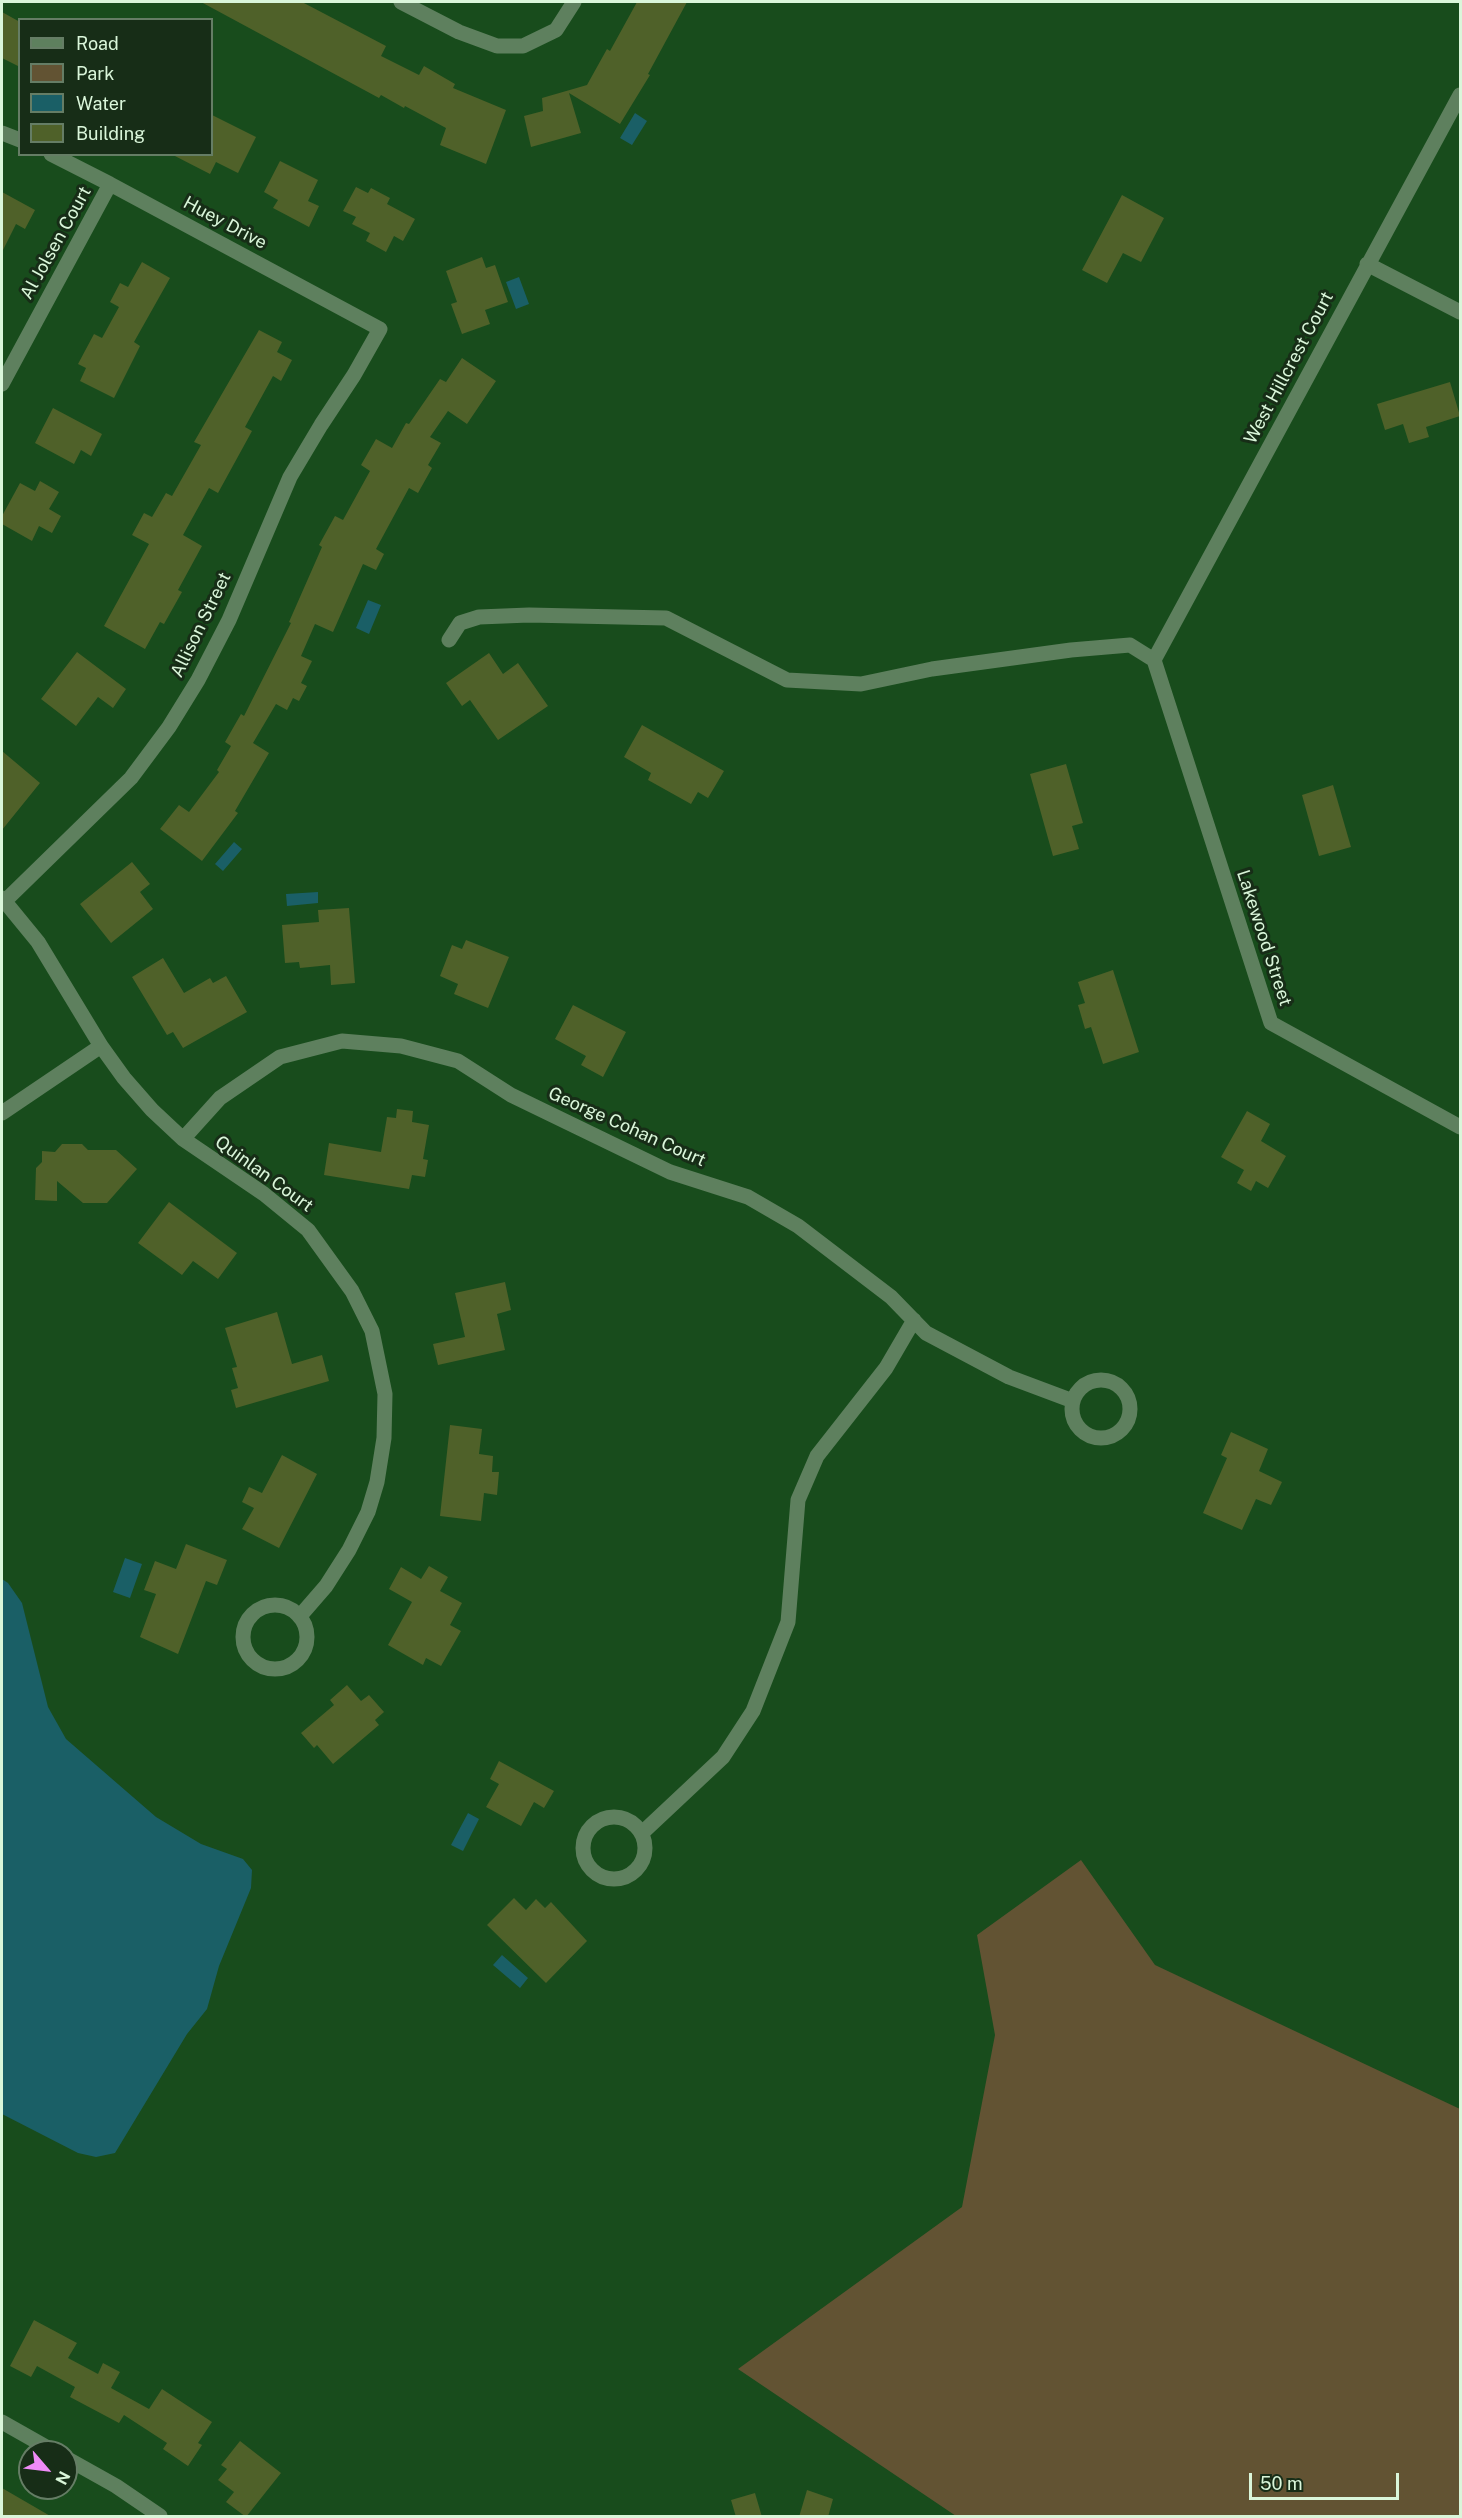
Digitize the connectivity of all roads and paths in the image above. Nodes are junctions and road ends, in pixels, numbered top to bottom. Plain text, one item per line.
1 (400, 2) edge
2 (574, 2) edge
3 (1461, 95) edge
4 (2, 133) edge
5 (18, 139) edge
6 (55, 156) edge
7 (110, 184) junction
8 (1367, 264) junction
9 (1461, 312) edge
10 (380, 329) joint
11 (2, 384) edge
12 (449, 640) dead end
13 (1154, 660) junction
14 (3, 899) edge
15 (101, 1046) junction
16 (2, 1113) edge
17 (1461, 1127) edge
18 (183, 1139) junction
19 (914, 1320) junction
20 (1073, 1401) dead end
21 (300, 1617) junction
22 (642, 1833) junction
23 (2, 2422) edge
24 (34, 2440) edge
25 (78, 2465) edge
26 (160, 2517) edge

1 - 2 street
3 - 8 street, West Hillcrest Court
4 - 5 street
6 - 7 street, Huey Drive
7 - 10 street, Huey Drive
7 - 11 street, Al Jolsen Court
8 - 9 street
8 - 13 street, West Hillcrest Court
10 - 14 street, Allison Street
12 - 13 street
13 - 17 street, Lakewood Street
14 - 15 street, Quinlan Court
15 - 16 street
15 - 18 street, Quinlan Court
18 - 19 street, George Cohan Court
18 - 21 street, Quinlan Court
19 - 20 street, George Cohan Court
19 - 22 street
21 - 21 street
22 - 22 street
23 - 24 street
25 - 26 street

